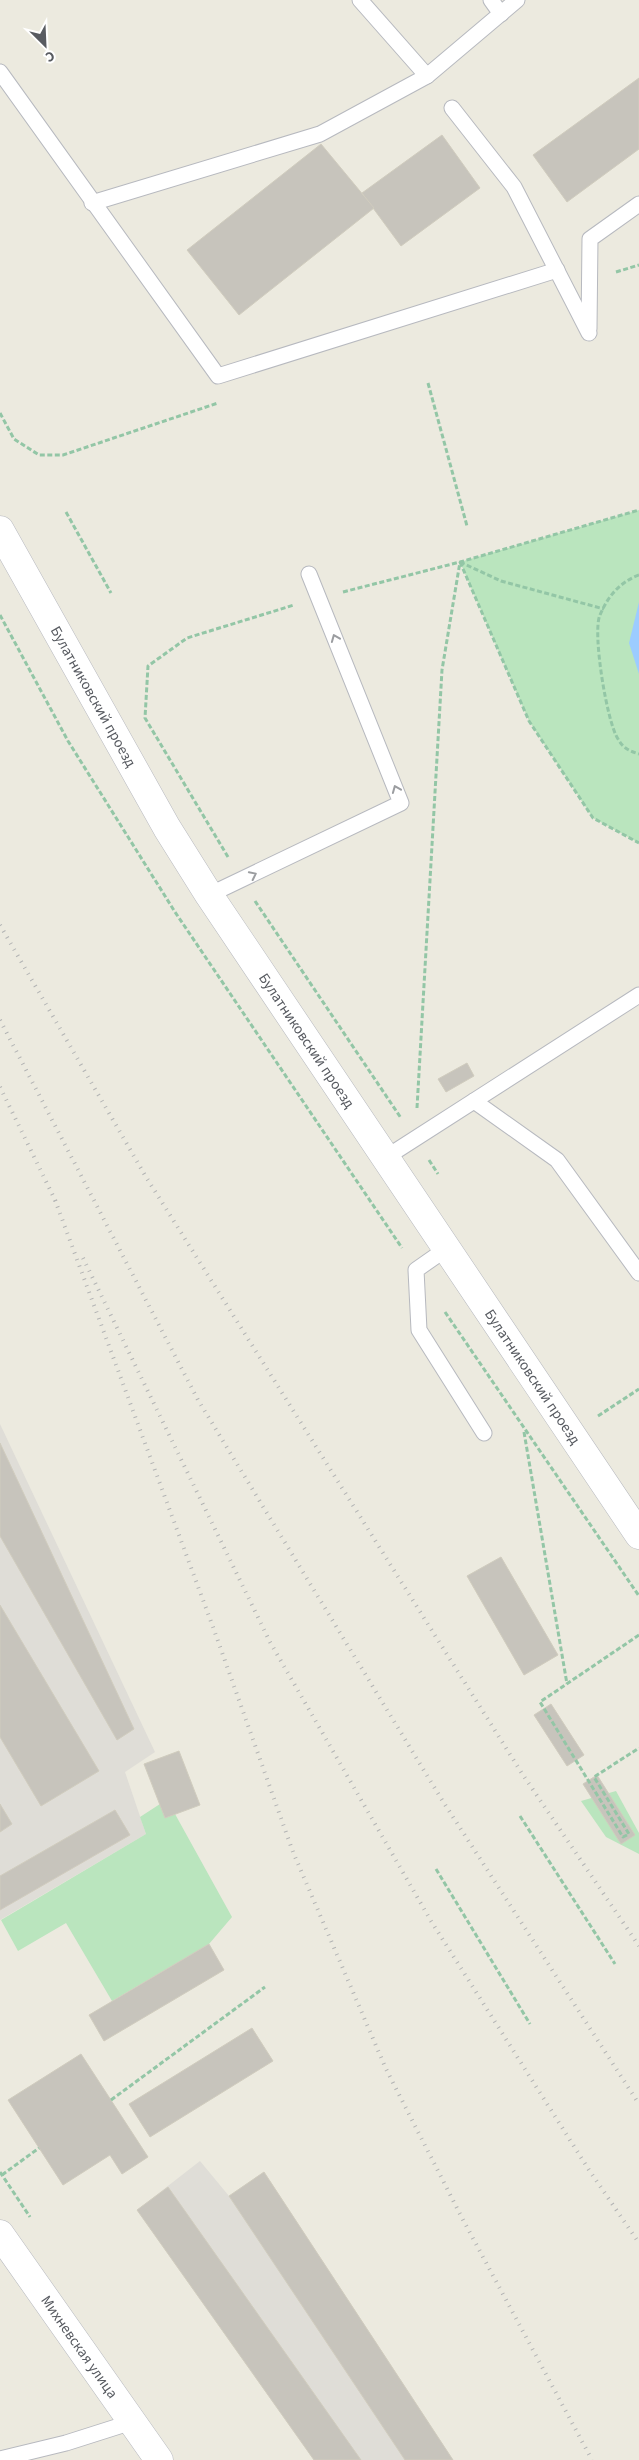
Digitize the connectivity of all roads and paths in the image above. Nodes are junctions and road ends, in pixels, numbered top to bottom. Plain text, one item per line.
1 (360, 0) edge
2 (490, 0) edge
3 (517, 0) edge
4 (501, 14) junction
5 (0, 72) edge
6 (427, 76) junction
7 (452, 108) dead end
8 (92, 203) junction
9 (639, 204) edge
10 (557, 270) junction
11 (428, 383) dead end
12 (0, 413) edge
13 (39, 455) dead end
14 (639, 510) edge
15 (66, 512) dead end
16 (467, 526) dead end
17 (0, 530) edge
18 (460, 562) junction
19 (309, 574) dead end
20 (639, 575) edge
21 (111, 593) dead end
22 (339, 593) dead end
23 (301, 603) dead end
24 (604, 609) junction
25 (0, 615) edge
26 (639, 754) edge
27 (639, 843) edge
28 (242, 880) junction
29 (209, 895) junction
30 (639, 995) edge
31 (474, 1101) junction
32 (415, 1139) junction
33 (386, 1158) junction
34 (446, 1249) junction
35 (416, 1270) junction
36 (639, 1273) edge
37 (443, 1310) dead end
38 (639, 1389) edge
39 (597, 1416) dead end
40 (524, 1429) junction
41 (484, 1433) dead end
42 (639, 1535) edge
43 (639, 1596) edge
44 (639, 1635) edge
45 (567, 1684) junction
46 (639, 1748) edge
47 (520, 1816) dead end
48 (436, 1868) dead end
49 (615, 1964) dead end
50 (265, 1987) dead end
51 (530, 2024) dead end
52 (111, 2100) dead end
53 (39, 2148) dead end
54 (0, 2172) edge
55 (0, 2234) edge
56 (132, 2422) junction
57 (0, 2459) edge
58 (159, 2460) edge

1 - 6 lane
2 - 4 lane
3 - 4 lane
4 - 6 lane
5 - 8 lane
6 - 8 lane
7 - 10 lane
8 - 10 lane
9 - 10 lane
11 - 16 path
12 - 13 path
14 - 18 path
15 - 21 path
17 - 29 street, Булатниковский проезд
18 - 22 path
18 - 24 path
18 - 27 path
18 - 32 path
28 -> 19 lane
20 - 24 path
23 - 28 path
24 - 26 path
25 - 35 path
28 - 29 lane
28 - 32 path
29 - 33 street, Булатниковский проезд
30 - 31 lane
31 - 32 lane
31 - 36 lane
32 - 33 lane
33 - 34 street, Булатниковский проезд
34 - 35 lane
34 - 42 street, Булатниковский проезд
35 - 41 lane
37 - 40 path
38 - 39 path
40 - 43 path
40 - 45 path
44 - 45 path
45 - 46 path
47 - 49 path
48 - 51 path
50 - 52 path
53 - 54 path
55 - 56 street, Михневская улица
56 - 57 lane
56 - 58 street, Михневская улица

